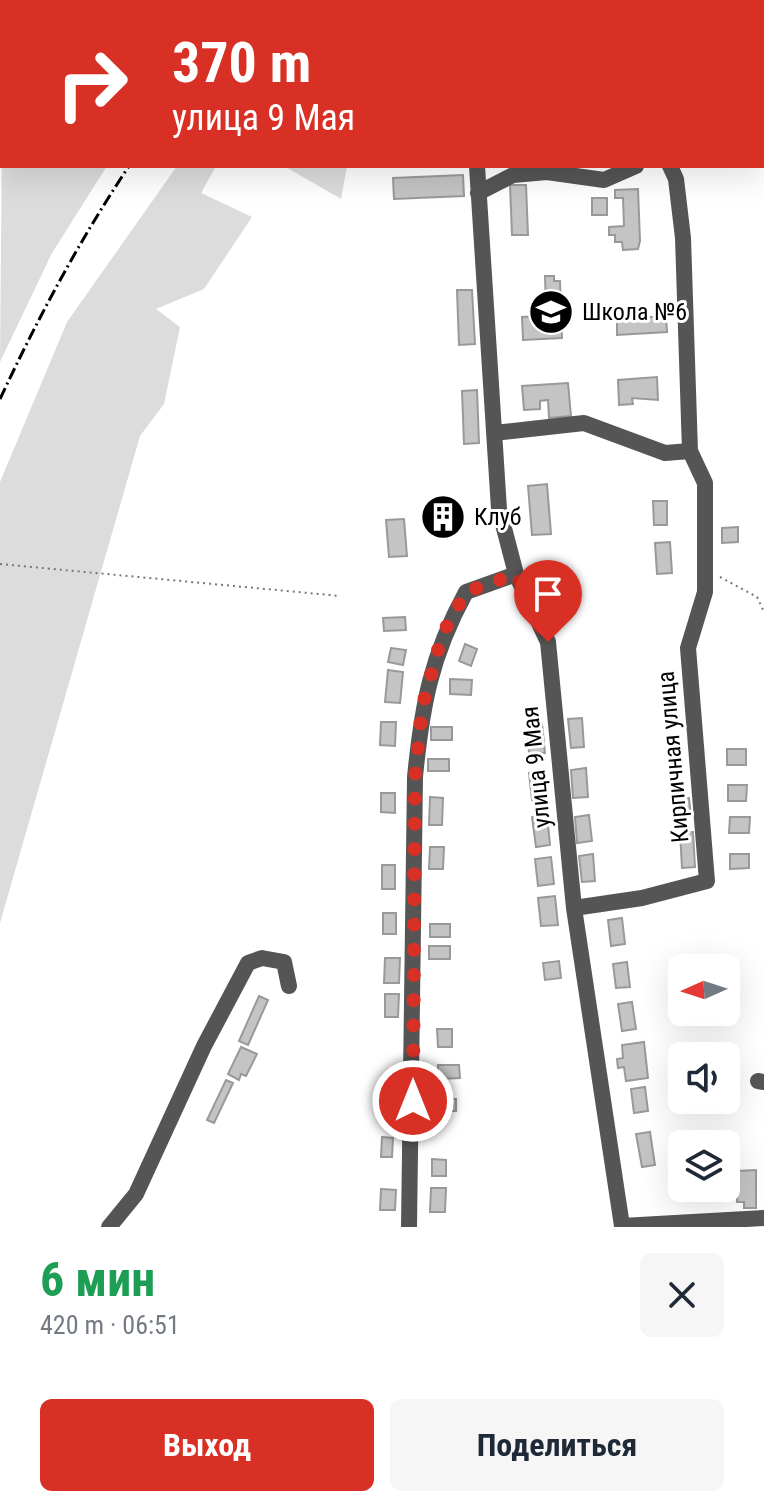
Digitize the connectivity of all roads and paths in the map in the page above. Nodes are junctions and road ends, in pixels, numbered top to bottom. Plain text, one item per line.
1 (477, 168) edge
2 (631, 168) edge
3 (671, 168) edge
4 (478, 193) junction
5 (494, 433) junction
6 (690, 451) junction
7 (0, 564) edge
8 (516, 574) junction
9 (705, 575) junction
10 (340, 596) dead end
11 (764, 612) edge
12 (574, 908) junction
13 (289, 986) dead end
14 (764, 1218) edge
15 (109, 1227) edge
16 (409, 1227) edge
17 (622, 1227) edge

1 - 4 street, улица 9 Мая
2 - 4 street
3 - 6 street, Кирпичная улица
4 - 5 street, улица 9 Мая
5 - 6 street
5 - 8 street, улица 9 Мая
6 - 9 street, Кирпичная улица
7 - 10 path
8 - 12 street, улица 9 Мая
8 - 16 street
9 - 11 path
9 - 12 street, Кирпичная улица
12 - 17 street, улица 9 Мая
13 - 15 street
14 - 17 street

